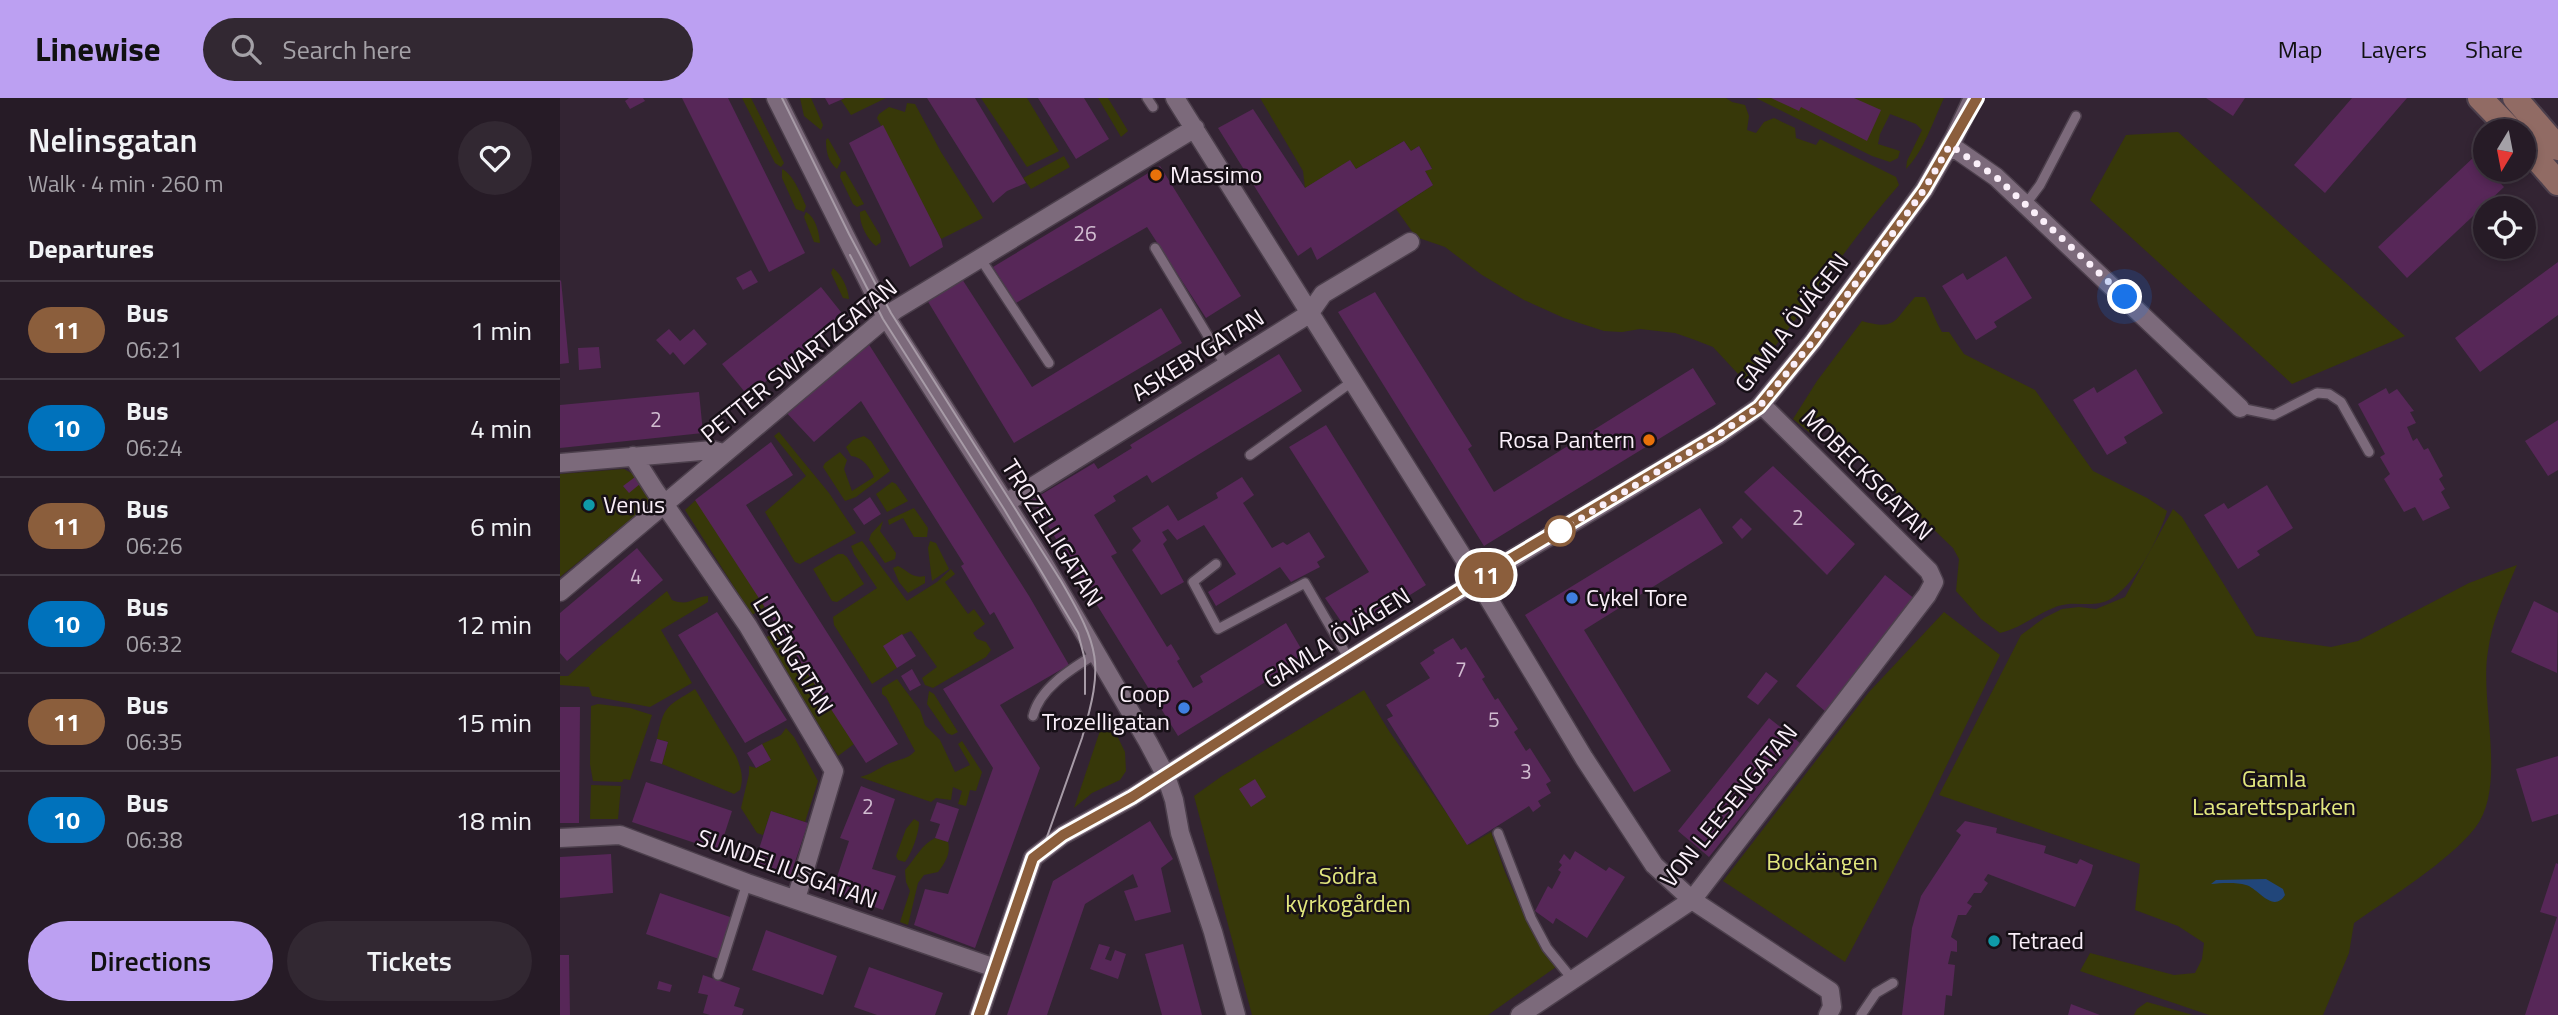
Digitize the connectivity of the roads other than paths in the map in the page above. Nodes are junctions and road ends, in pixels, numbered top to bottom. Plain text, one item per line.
1 (776, 98) edge
2 (1147, 98) edge
3 (1175, 98) edge
4 (2480, 98) edge
5 (2515, 98) edge
6 (1973, 101) edge
7 (1153, 107) dead end
8 (2076, 116) dead end
9 (2500, 119) edge
10 (1195, 128) junction
11 (1950, 145) junction
12 (2558, 148) edge
13 (2536, 158) edge
14 (2558, 183) edge
15 (2025, 205) junction
16 (1409, 242) dead end
17 (1155, 248) dead end
18 (980, 258) junction
19 (1309, 314) junction
20 (886, 317) junction
21 (1049, 363) dead end
22 (1226, 366) junction
23 (1353, 381) junction
24 (1762, 405) junction
25 (2240, 408) joint
26 (2369, 452) dead end
27 (723, 453) junction
28 (1250, 455) dead end
29 (633, 456) junction
30 (560, 463) edge
31 (1006, 503) junction
32 (665, 504) junction
33 (1216, 564) dead end
34 (1478, 581) junction
35 (1934, 582) joint
36 (560, 592) edge
37 (1097, 653) junction
38 (1349, 659) junction
39 (1033, 716) dead end
40 (1166, 776) junction
41 (1498, 833) dead end
42 (560, 838) edge
43 (747, 883) junction
44 (796, 899) junction
45 (1692, 900) junction
46 (995, 968) junction
47 (718, 975) dead end
48 (1573, 980) junction
49 (1893, 983) dead end
50 (979, 1015) edge
51 (1236, 1015) edge
52 (1520, 1015) edge
53 (1828, 1015) edge
54 (1861, 1015) edge

1 - 20 street, TROZELLIGATAN
2 - 7 lane
3 - 10 street
4 - 9 main road
5 - 12 main road
6 - 11 street, GAMLA ÖVÄGEN
8 - 15 lane
10 - 18 street, PETTER SWARTZGATAN
10 - 19 street
11 - 15 street
11 - 24 street, GAMLA ÖVÄGEN
13 - 14 main road
15 - 25 street
16 - 19 street, ASKEBYGATAN
17 - 22 lane
18 - 20 street, PETTER SWARTZGATAN
18 - 21 lane
19 - 22 street, ASKEBYGATAN
19 - 23 street
20 - 27 street, PETTER SWARTZGATAN
20 - 31 street, TROZELLIGATAN
22 - 31 street, ASKEBYGATAN
23 - 28 lane
23 - 34 street
24 - 34 street, GAMLA ÖVÄGEN
24 - 35 street, MOBECKSGATAN
25 - 26 lane
27 - 29 street
27 - 32 street, PETTER SWARTZGATAN
29 - 30 street
29 - 32 street, LIDÉNGATAN
31 - 37 street, TROZELLIGATAN
32 - 36 street, PETTER SWARTZGATAN
32 - 44 street, LIDÉNGATAN
33 - 38 lane
34 - 38 street, GAMLA ÖVÄGEN
34 - 45 street
35 - 45 street, VON LEESENGATAN
37 - 39 lane
37 - 40 street, TROZELLIGATAN
38 - 40 street, GAMLA ÖVÄGEN
40 - 46 street, GAMLA ÖVÄGEN
40 - 51 street, TROZELLIGATAN
41 - 48 lane
42 - 43 street, SUNDELIUSGATAN
43 - 44 street, SUNDELIUSGATAN
43 - 47 lane
44 - 46 street, SUNDELIUSGATAN
45 - 48 street, VON LEESENGATAN
45 - 53 street
46 - 50 street, GAMLA ÖVÄGEN
48 - 52 street, VON LEESENGATAN
49 - 54 lane

